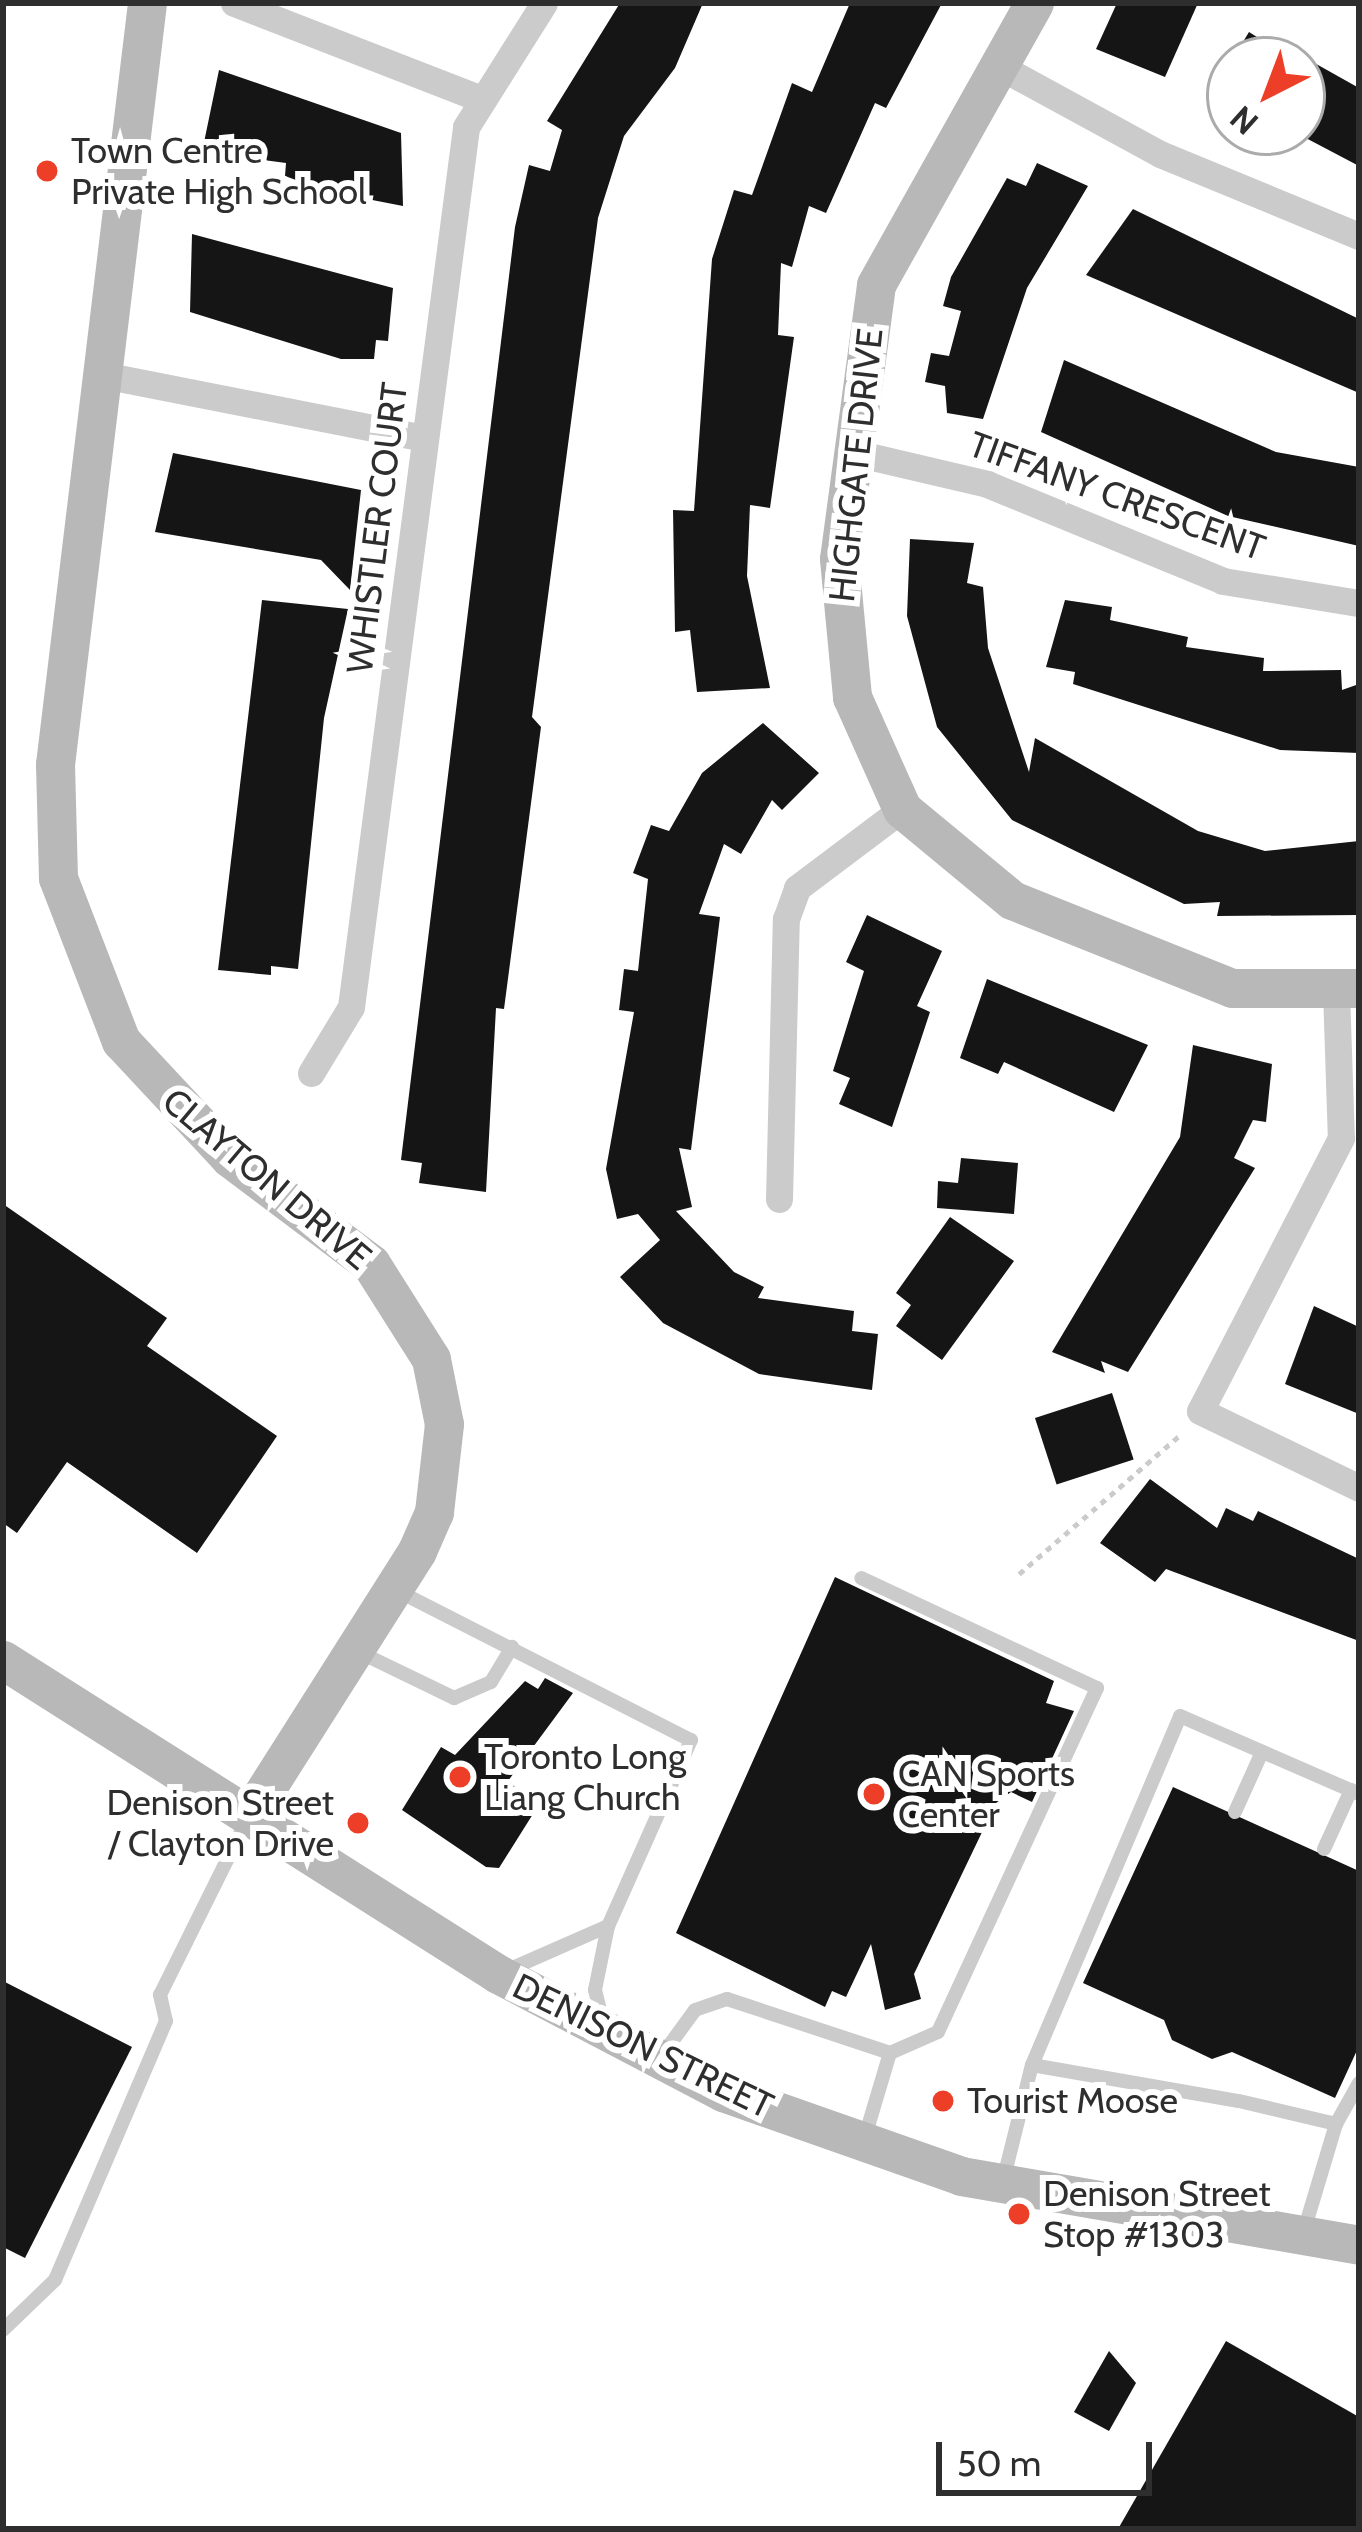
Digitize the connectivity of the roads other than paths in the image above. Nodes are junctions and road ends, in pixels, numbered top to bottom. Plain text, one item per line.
1 (147, 3) edge
2 (234, 3) edge
3 (544, 3) edge
4 (1034, 3) edge
5 (994, 64) junction
6 (481, 99) junction
7 (1359, 236) edge
8 (103, 375) junction
9 (424, 438) junction
10 (851, 452) junction
11 (1359, 603) edge
12 (902, 808) junction
13 (1348, 989) edge
14 (311, 1073) dead end
15 (779, 1198) dead end
16 (1359, 1488) edge
17 (861, 1577) dead end
18 (394, 1589) junction
19 (512, 1647) junction
20 (354, 1650) junction
21 (3, 1660) edge
22 (1262, 1752) junction
23 (1355, 1792) edge
24 (252, 1811) junction
25 (1235, 1812) dead end
26 (1324, 1849) dead end
27 (608, 1926) junction
28 (498, 1974) junction
29 (606, 2036) junction
30 (890, 2053) junction
31 (658, 2061) junction
32 (1032, 2065) junction
33 (1359, 2084) edge
34 (1336, 2124) junction
35 (862, 2146) junction
36 (1003, 2185) junction
37 (1302, 2239) junction
38 (1359, 2246) edge
39 (3, 2330) edge

1 - 8 street, CLAYTON DRIVE
2 - 6 street
3 - 6 street, WHISTLER COURT
4 - 5 street, HIGHGATE DRIVE
5 - 7 street
5 - 10 street, HIGHGATE DRIVE
6 - 9 street, WHISTLER COURT
8 - 9 street
8 - 18 street, CLAYTON DRIVE
9 - 14 street, WHISTLER COURT
10 - 11 street, TIFFANY CRESCENT
10 - 12 street, HIGHGATE DRIVE
12 - 13 street, HIGHGATE DRIVE
12 - 15 street
13 - 16 street
17 - 30 lane
18 - 19 lane
18 - 20 street, CLAYTON DRIVE
19 - 20 lane
19 - 27 lane
20 - 24 street, CLAYTON DRIVE
21 - 24 street, DENISON STREET
22 - 23 lane
22 - 25 lane
22 - 32 lane
23 - 26 lane
24 - 28 street, DENISON STREET
24 - 39 lane
27 - 28 lane
27 - 29 lane
28 - 29 street, DENISON STREET
29 - 31 street, DENISON STREET
30 - 31 lane
30 - 35 lane
31 - 35 street, DENISON STREET
32 - 34 lane
32 - 36 lane
33 - 34 lane
34 - 37 lane
35 - 36 street, DENISON STREET
36 - 37 street, DENISON STREET
37 - 38 street, DENISON STREET

